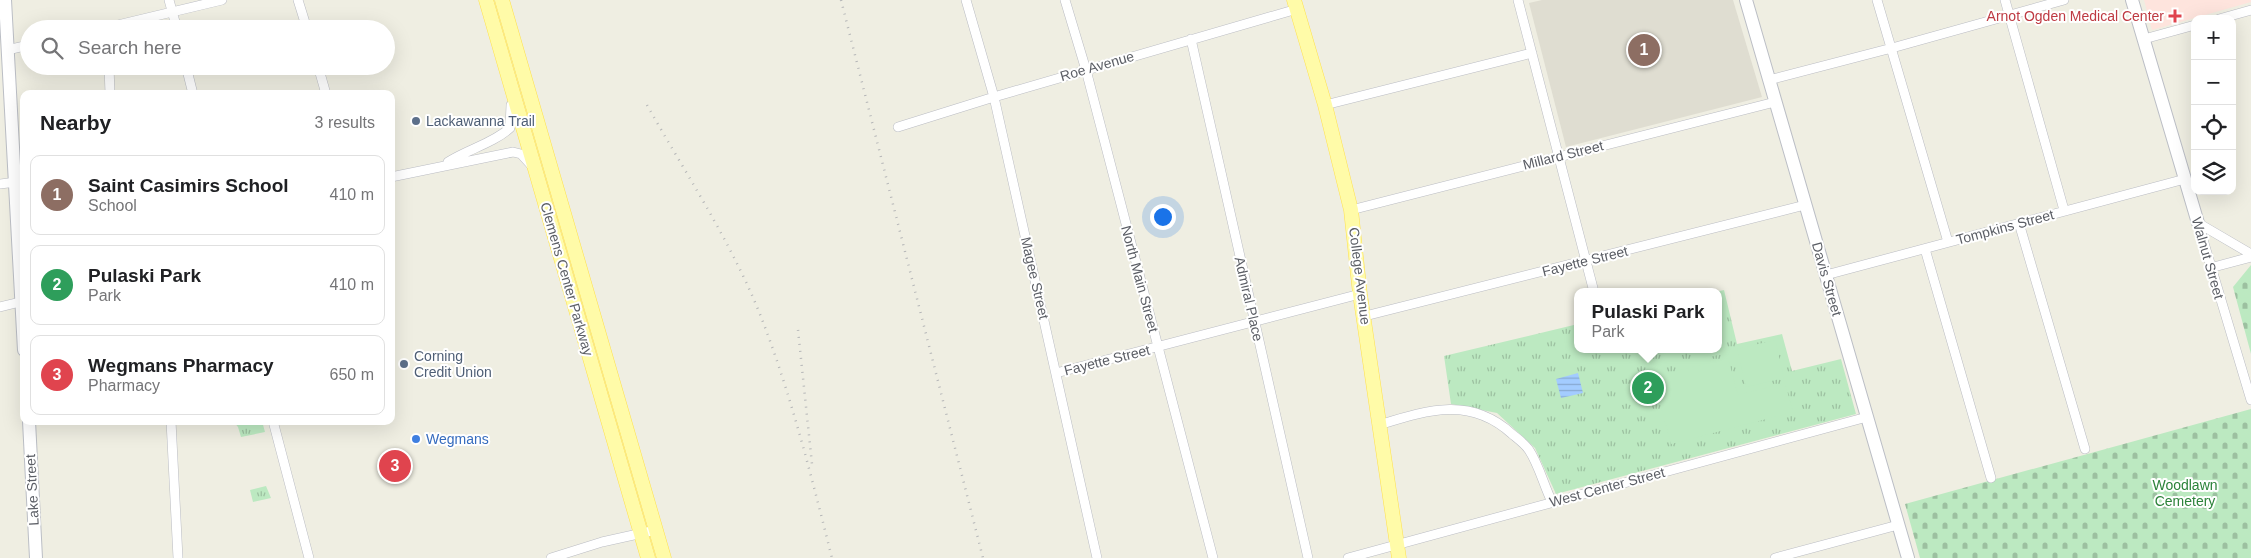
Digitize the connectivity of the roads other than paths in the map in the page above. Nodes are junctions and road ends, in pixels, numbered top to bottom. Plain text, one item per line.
1 (5, 0) edge
2 (169, 0) edge
3 (222, 0) edge
4 (298, 0) edge
5 (486, 0) edge
6 (502, 0) edge
7 (966, 0) edge
8 (1065, 0) edge
9 (1518, 0) edge
10 (1746, 0) edge
11 (1877, 0) edge
12 (2004, 0) edge
13 (2064, 0) edge
14 (2132, 0) edge
15 (1296, 4) edge
16 (2251, 10) edge
17 (173, 13) junction
18 (2233, 15) edge
19 (2009, 16) junction
20 (141, 20) edge
21 (175, 20) edge
22 (304, 20) edge
23 (2191, 26) edge
24 (1191, 39) junction
25 (2144, 39) junction
26 (20, 47) edge
27 (1892, 48) junction
28 (7, 50) junction
29 (1532, 53) junction
30 (1086, 70) junction
31 (109, 75) edge
32 (188, 75) edge
33 (321, 75) edge
34 (1769, 80) junction
35 (510, 82) junction
36 (110, 90) edge
37 (192, 90) edge
38 (325, 90) edge
39 (994, 96) junction
40 (1775, 102) junction
41 (1325, 105) junction
42 (898, 127) dead end
43 (1559, 156) junction
44 (444, 165) junction
45 (536, 171) junction
46 (395, 176) edge
47 (2185, 179) junction
48 (19, 182) edge
49 (0, 184) edge
50 (1806, 205) junction
51 (1351, 210) junction
52 (2064, 210) junction
53 (2019, 223) junction
54 (2198, 223) junction
55 (1948, 242) junction
56 (1925, 249) junction
57 (2251, 256) edge
58 (1586, 260) junction
59 (2210, 268) junction
60 (1826, 275) junction
61 (1593, 288) edge
62 (1360, 294) junction
63 (20, 302) joint
64 (0, 307) edge
65 (1365, 316) junction
66 (1254, 322) junction
67 (1158, 347) junction
68 (1056, 373) junction
69 (2251, 400) edge
70 (1867, 417) junction
71 (29, 425) edge
72 (171, 425) edge
73 (274, 425) edge
74 (1380, 425) junction
75 (2085, 449) dead end
76 (1991, 478) dead end
77 (1552, 502) junction
78 (1898, 525) junction
79 (656, 530) junction
80 (642, 532) junction
81 (1398, 551) edge
82 (36, 558) edge
83 (178, 558) edge
84 (309, 558) edge
85 (551, 558) edge
86 (648, 558) edge
87 (664, 558) edge
88 (1098, 558) edge
89 (1214, 558) edge
90 (1308, 558) edge
91 (1348, 558) edge
92 (1775, 558) edge
93 (1908, 558) edge

1 - 28 street
2 - 17 street
3 - 17 street
4 - 22 street
5 - 35 main road, Clemens Center Parkway
6 - 79 main road, Clemens Center Parkway
7 - 39 street, Magee Street
8 - 30 street, North Main Street
9 - 29 street
10 - 34 street, Davis Street
11 - 27 street
12 - 19 street
13 - 19 street
14 - 25 street, Walnut Street
15 - 24 street, Roe Avenue
15 - 41 main road, College Avenue
16 - 18 street
17 - 20 street
17 - 21 street
19 - 27 street
19 - 52 street
23 - 25 street
24 - 30 street, Roe Avenue
24 - 66 street, Admiral Place
25 - 47 street, Walnut Street
26 - 28 street
27 - 34 street
27 - 55 street
28 - 48 street
29 - 41 street
29 - 43 street
30 - 39 street, Roe Avenue
30 - 67 street, North Main Street
31 - 36 street
32 - 37 street
33 - 38 street
34 - 40 street, Davis Street
35 - 44 street
35 - 45 main road, Clemens Center Parkway
39 - 42 street, Roe Avenue
39 - 68 street, Magee Street
40 - 43 street, Millard Street
40 - 50 street, Davis Street
41 - 51 main road, College Avenue
43 - 51 street, Millard Street
43 - 58 street
44 - 45 street
44 - 46 street
45 - 80 main road, Clemens Center Parkway
47 - 52 street, Tompkins Street
47 - 54 street, Walnut Street
48 - 49 street
48 - 63 street
50 - 58 street, Fayette Street
50 - 60 street, Davis Street
51 - 62 main road, College Avenue
52 - 53 street, Tompkins Street
53 - 55 street, Tompkins Street
53 - 75 street
54 - 57 street
54 - 59 street, Walnut Street
55 - 56 street, Tompkins Street
56 - 60 street, Tompkins Street
56 - 76 street
57 - 59 street
58 - 61 street
58 - 65 street, Fayette Street
59 - 69 street, Walnut Street
60 - 70 street, Davis Street
62 - 65 main road, College Avenue
62 - 66 street, Fayette Street
63 - 64 street
65 - 74 main road, College Avenue
66 - 67 street, Fayette Street
66 - 90 street, Admiral Place
67 - 68 street, Fayette Street
67 - 89 street, North Main Street
68 - 88 street, Magee Street
70 - 77 street, West Center Street
70 - 78 street, Davis Street
71 - 82 street, Lake Street
72 - 83 street
73 - 84 street
74 - 77 street
74 - 81 main road, College Avenue
77 - 81 street, West Center Street
78 - 92 street
78 - 93 street, Davis Street
79 - 80 street
79 - 87 main road, Clemens Center Parkway
80 - 85 street
80 - 86 main road, Clemens Center Parkway
81 - 91 street, West Center Street

